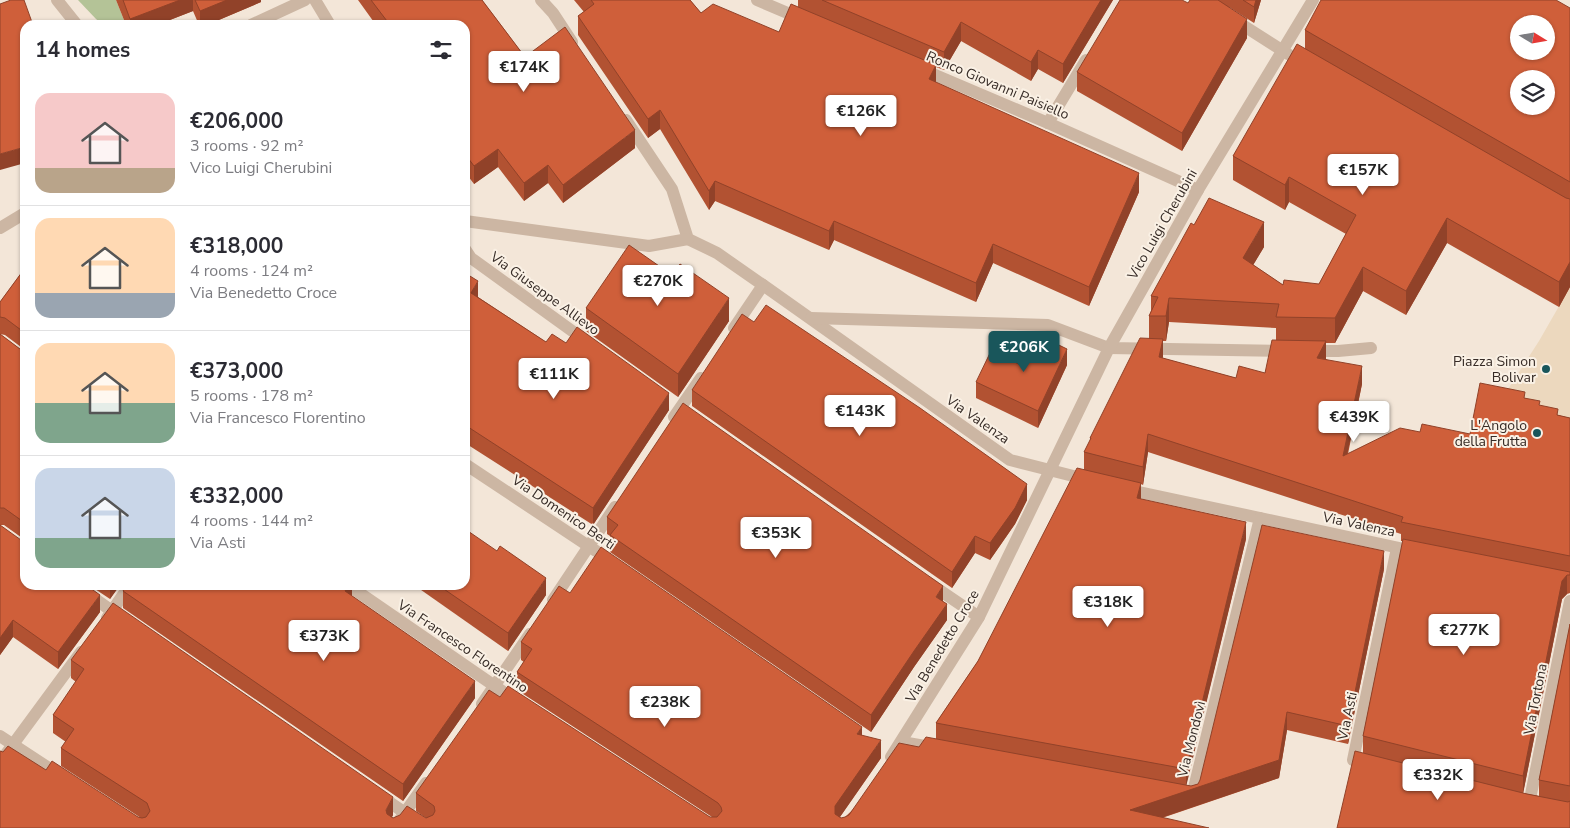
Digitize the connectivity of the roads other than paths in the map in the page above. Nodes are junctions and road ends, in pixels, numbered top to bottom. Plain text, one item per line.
1 (57, 0) edge
2 (305, 0) edge
3 (315, 0) edge
4 (540, 0) edge
5 (756, 0) edge
6 (1313, 0) edge
7 (1219, 10) edge
8 (73, 20) edge
9 (262, 20) edge
10 (327, 20) edge
11 (811, 23) edge
12 (1092, 49) edge
13 (1282, 50) junction
14 (580, 53) edge
15 (1298, 60) edge
16 (911, 65) edge
17 (618, 109) edge
18 (1048, 122) junction
19 (1198, 190) junction
20 (20, 216) edge
21 (470, 222) edge
22 (0, 228) edge
23 (688, 239) junction
24 (470, 256) edge
25 (763, 285) junction
26 (811, 318) junction
27 (724, 342) edge
28 (1109, 348) junction
29 (1371, 348) dead end
30 (600, 350) edge
31 (708, 367) edge
32 (670, 424) edge
33 (470, 467) edge
34 (1051, 470) junction
35 (1097, 482) edge
36 (1116, 486) edge
37 (622, 498) edge
38 (1260, 518) junction
39 (589, 547) junction
40 (1397, 548) junction
41 (1426, 554) edge
42 (606, 558) edge
43 (922, 578) edge
44 (82, 590) edge
45 (127, 590) edge
46 (355, 590) edge
47 (1570, 601) edge
48 (112, 611) junction
49 (979, 617) junction
50 (100, 626) edge
51 (136, 628) edge
52 (88, 642) edge
53 (495, 686) junction
54 (511, 697) edge
55 (472, 718) edge
56 (0, 736) edge
57 (902, 742) junction
58 (12, 745) junction
59 (950, 751) edge
60 (0, 762) edge
61 (1372, 765) edge
62 (882, 770) edge
63 (433, 773) edge
64 (69, 781) edge
65 (372, 791) edge
66 (1173, 793) edge
67 (1545, 807) edge
68 (405, 813) junction
69 (394, 828) edge
70 (427, 828) edge

1 - 8 street
2 - 9 street
3 - 10 street
4 - 14 street
5 - 11 street
6 - 13 street, Vico Luigi Cherubini
7 - 13 street
12 - 18 street
13 - 15 street
13 - 19 street, Vico Luigi Cherubini
16 - 18 street, Ronco Giovanni Paisiello
17 - 23 street
18 - 19 street, Ronco Giovanni Paisiello
19 - 28 street, Vico Luigi Cherubini
20 - 22 street
21 - 23 street
23 - 25 street, Via Valenza
24 - 30 street, Via Giuseppe Allievo
25 - 26 street, Via Valenza
25 - 27 street
26 - 28 street
26 - 34 street, Via Valenza
28 - 29 street
28 - 34 street, Vico Luigi Cherubini
31 - 32 street
33 - 39 street, Via Domenico Berti
34 - 35 street, Via Valenza
34 - 49 street, Via Benedetto Croce
36 - 38 street, Via Valenza
37 - 39 street
38 - 40 street, Via Valenza
38 - 66 street, Via Mondovì
39 - 42 street, Via Domenico Berti
39 - 53 street
40 - 41 street, Via Valenza
40 - 61 street, Via Asti
43 - 49 street
44 - 48 street
45 - 48 street
46 - 53 street, Via Francesco Florentino
47 - 67 street, Via Tortona
48 - 50 street
48 - 51 street
49 - 57 street, Via Benedetto Croce
52 - 58 street
53 - 54 street, Via Francesco Florentino
53 - 55 street
56 - 58 street
57 - 59 street
57 - 62 street, Via Benedetto Croce
58 - 60 street
58 - 64 street
63 - 68 street
65 - 68 street
68 - 69 street
68 - 70 street

